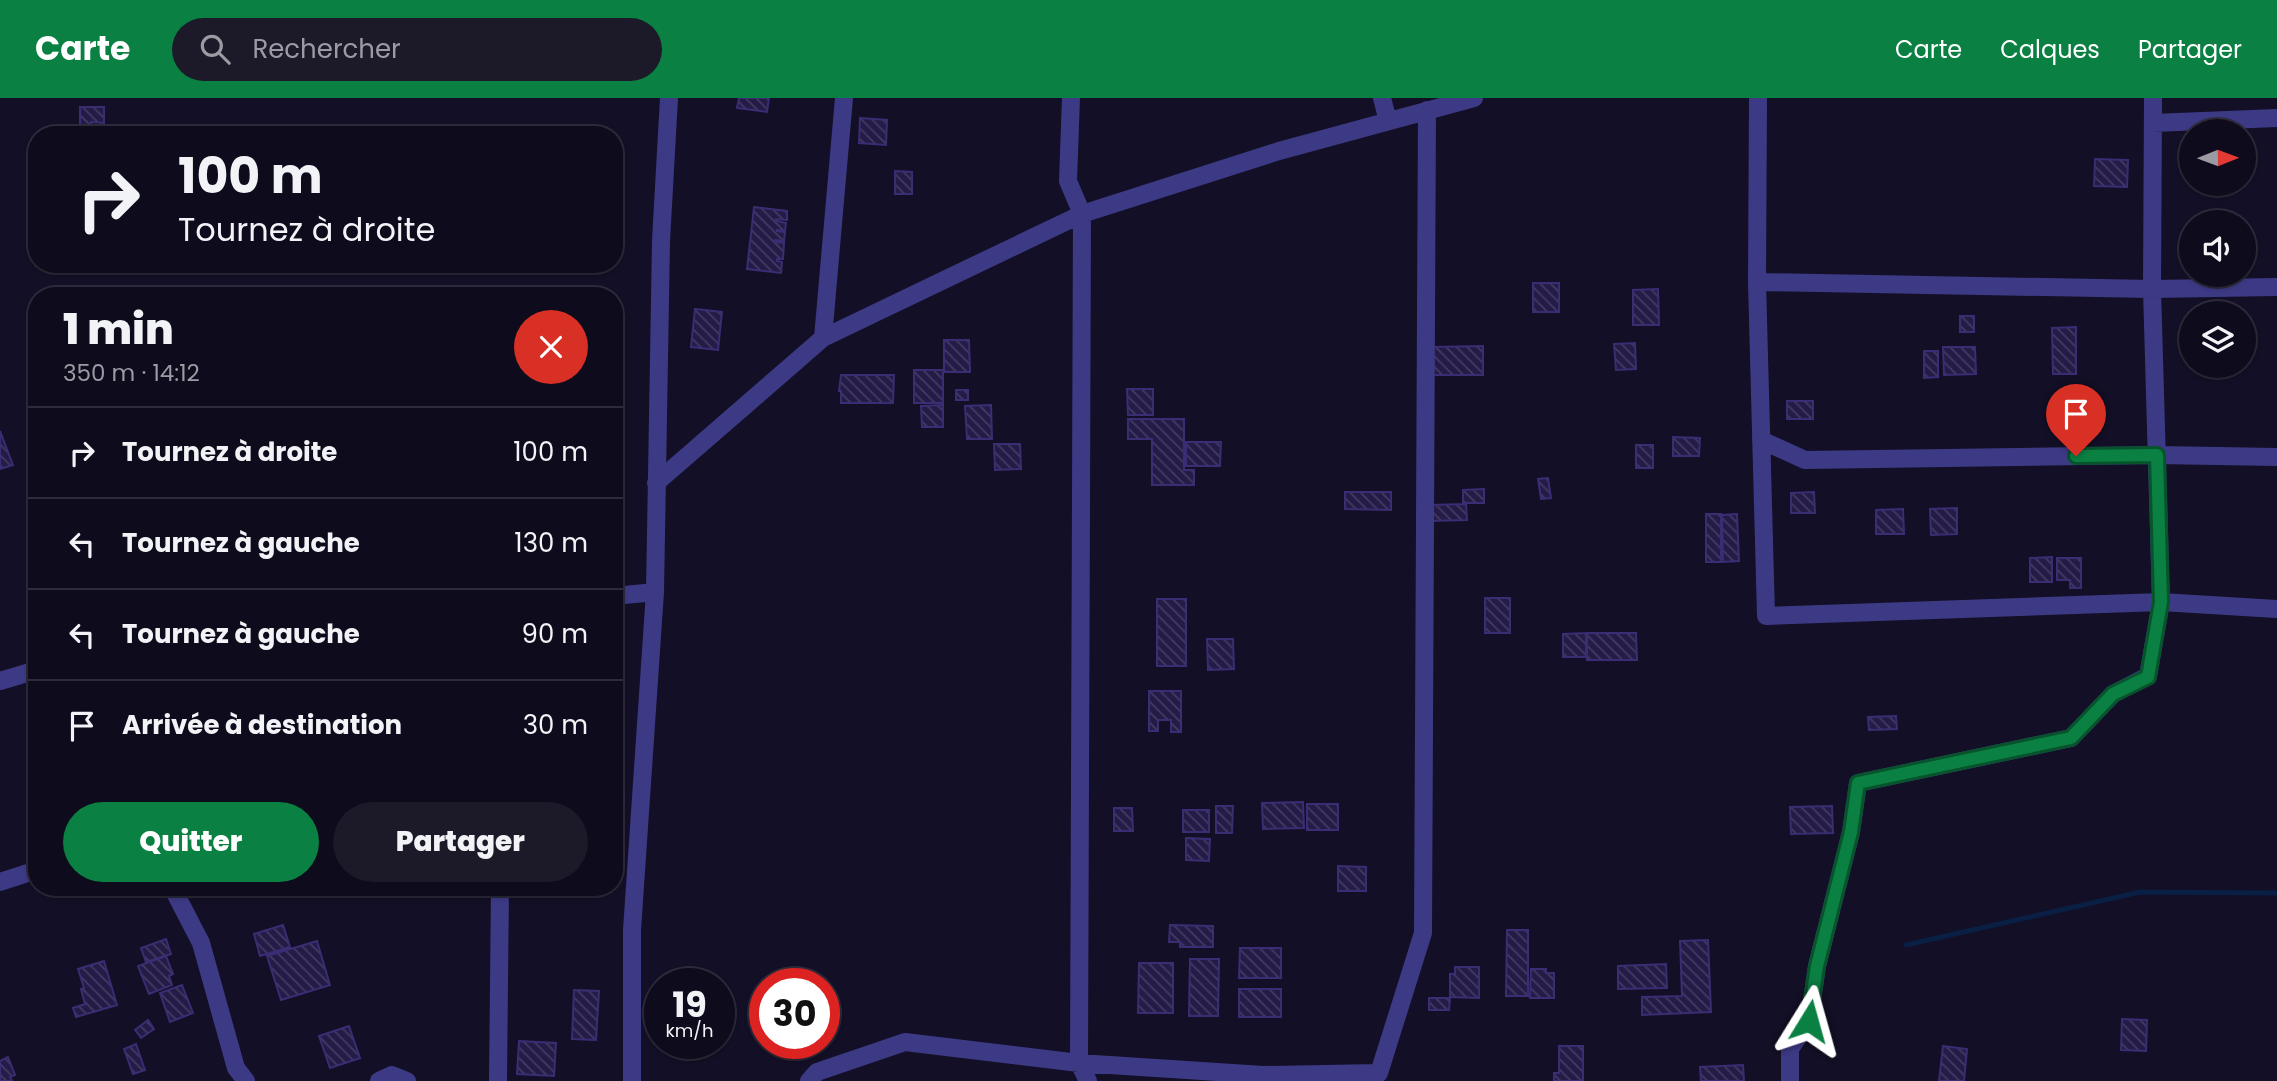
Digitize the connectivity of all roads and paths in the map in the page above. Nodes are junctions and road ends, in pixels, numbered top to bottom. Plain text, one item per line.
1 (669, 98) edge
2 (844, 98) edge
3 (1070, 98) edge
4 (1382, 98) edge
5 (1474, 98) edge
6 (1758, 98) edge
7 (2153, 98) edge
8 (1427, 110) junction
9 (2277, 118) edge
10 (1388, 121) junction
11 (2153, 123) junction
12 (1082, 214) junction
13 (1757, 282) junction
14 (2277, 287) edge
15 (2152, 289) junction
16 (823, 338) junction
17 (1761, 440) junction
18 (2157, 455) junction
19 (2277, 457) edge
20 (656, 483) junction
21 (655, 592) junction
22 (623, 595) edge
23 (2161, 602) junction
24 (2277, 609) edge
25 (28, 673) edge
26 (0, 681) edge
27 (28, 873) edge
28 (0, 882) edge
29 (177, 896) edge
30 (500, 896) edge
31 (1079, 1063) junction
32 (246, 1081) edge
33 (379, 1081) edge
34 (407, 1081) edge
35 (498, 1081) edge
36 (632, 1081) edge
37 (809, 1081) edge
38 (1088, 1081) edge
39 (1790, 1081) edge

1 - 20 street
2 - 16 street
3 - 12 street
4 - 10 street
5 - 8 street
6 - 13 street
7 - 11 street
8 - 10 street
8 - 31 street
9 - 11 street
10 - 12 street
11 - 15 street
12 - 16 street
12 - 31 street
13 - 15 street
13 - 17 street
14 - 15 street
15 - 18 street
16 - 20 street
17 - 18 street
17 - 23 street
18 - 19 street
18 - 23 street
20 - 21 street
21 - 22 street
21 - 36 street
23 - 24 street
23 - 39 street
25 - 26 street
27 - 28 street
29 - 32 street
30 - 35 street
31 - 37 street
31 - 38 street
33 - 34 street

